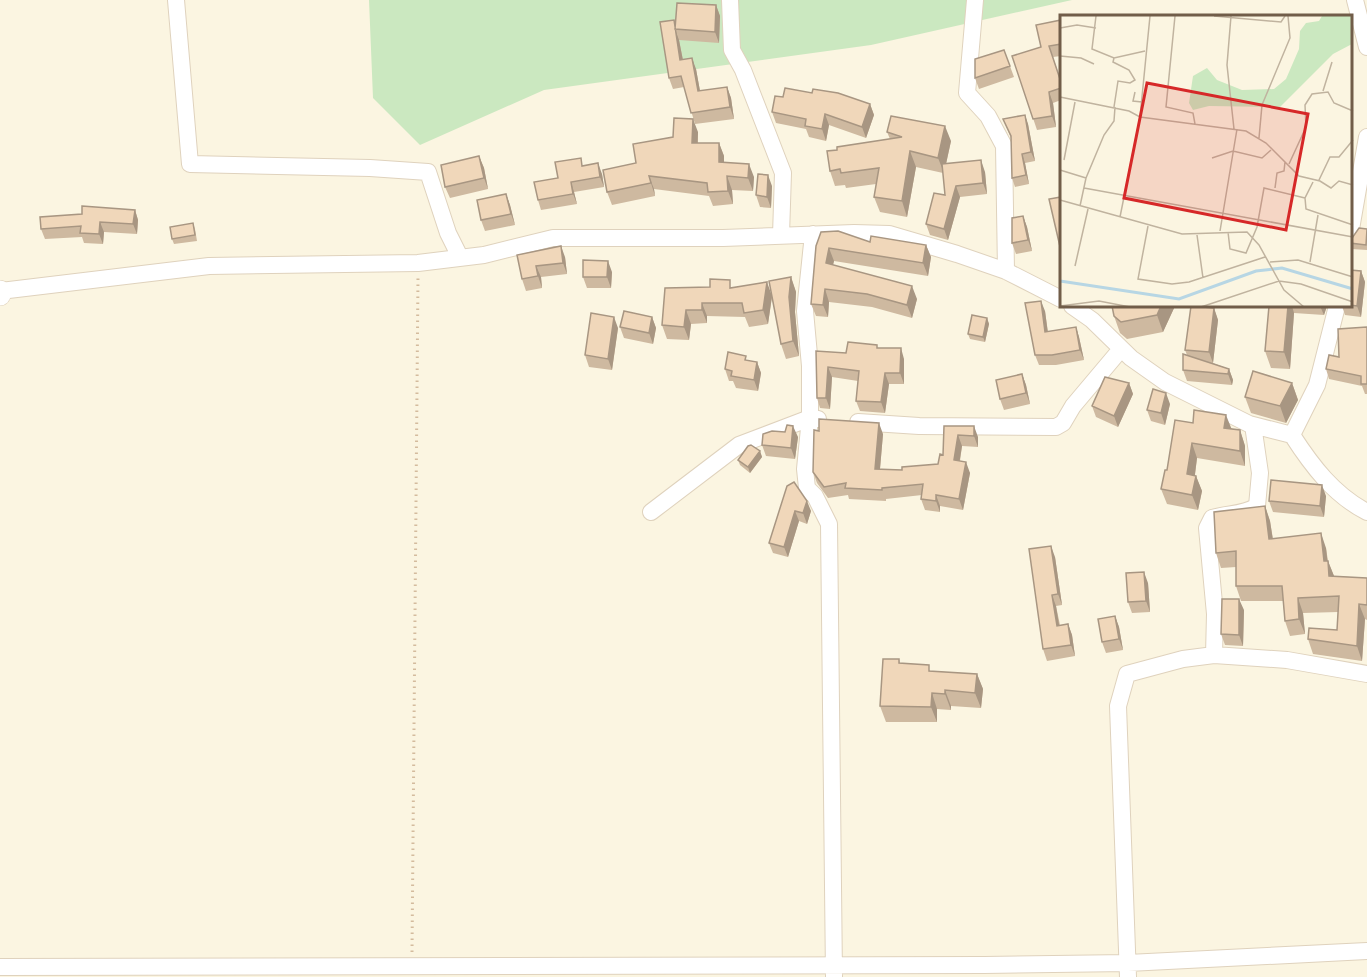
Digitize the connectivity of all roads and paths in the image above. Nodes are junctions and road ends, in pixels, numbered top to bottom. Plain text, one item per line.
1 (176, 0) edge
2 (730, 0) edge
3 (975, 0) edge
4 (1355, 0) edge
5 (1367, 47) edge
6 (1367, 138) edge
7 (1352, 224) edge
8 (813, 234) junction
9 (780, 235) junction
10 (460, 257) junction
11 (418, 263) junction
12 (1006, 271) junction
13 (0, 291) edge
14 (1060, 298) edge
15 (1075, 308) edge
16 (1336, 308) edge
17 (1122, 349) junction
18 (810, 418) junction
19 (1253, 425) junction
20 (1292, 435) junction
21 (651, 512) dead end
22 (1367, 512) edge
23 (1214, 655) junction
24 (1367, 674) edge
25 (1367, 951) edge
26 (412, 966) junction
27 (0, 967) edge
28 (1128, 970) edge
29 (834, 972) edge

1 - 10 street
2 - 9 street
3 - 12 street
4 - 5 street
6 - 7 street
8 - 9 street
8 - 12 street
8 - 18 street
9 - 10 street
10 - 11 street
11 - 13 street
11 - 26 path
12 - 14 street
15 - 17 street
16 - 20 street
17 - 18 street
17 - 19 street
18 - 21 street
18 - 29 street
19 - 20 street
19 - 23 street
20 - 22 street
23 - 24 street
23 - 28 street
25 - 28 street
26 - 27 street
26 - 29 street
28 - 29 street

